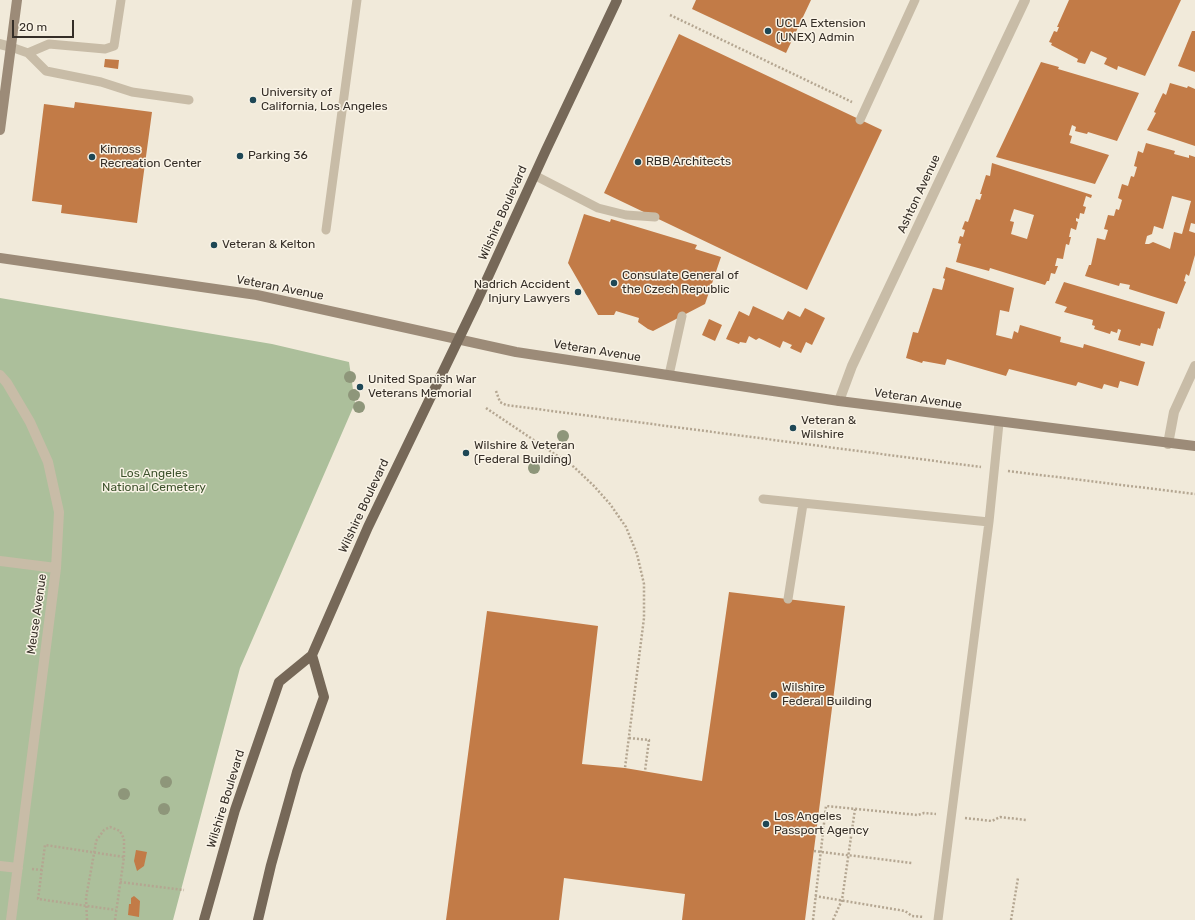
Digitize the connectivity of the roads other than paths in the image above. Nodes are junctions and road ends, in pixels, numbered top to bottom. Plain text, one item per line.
1 (16, 0) edge
2 (121, 0) edge
3 (357, 0) edge
4 (617, 0) edge
5 (915, 0) edge
6 (1025, 0) edge
7 (0, 44) edge
8 (11, 47) junction
9 (28, 53) junction
10 (189, 100) dead end
11 (860, 120) dead end
12 (0, 130) edge
13 (534, 175) junction
14 (655, 217) dead end
15 (326, 230) dead end
16 (0, 258) edge
17 (682, 316) dead end
18 (459, 340) junction
19 (1195, 366) edge
20 (0, 375) edge
21 (669, 375) junction
22 (838, 401) junction
23 (999, 423) junction
24 (1168, 444) junction
25 (1195, 446) edge
26 (763, 499) dead end
27 (803, 504) junction
28 (990, 522) junction
29 (0, 561) edge
30 (56, 568) junction
31 (788, 599) dead end
32 (312, 655) junction
33 (0, 866) edge
34 (18, 868) junction
35 (12, 920) edge
36 (204, 920) edge
37 (258, 920) edge
38 (938, 920) edge

1 - 8 street
2 - 9 lane
3 - 15 lane
4 - 13 main road, Wilshire Boulevard
5 - 11 lane
6 - 22 street, Ashton Avenue
7 - 8 street
8 - 9 lane
8 - 12 street
9 - 10 lane
13 - 14 lane
13 - 18 main road, Wilshire Boulevard
16 - 18 street, Veteran Avenue
17 - 21 lane
18 - 21 street, Veteran Avenue
18 - 32 main road, Wilshire Boulevard
19 - 24 street
20 - 30 street, Meuse Avenue
21 - 22 street, Veteran Avenue
22 - 23 street, Veteran Avenue
23 - 24 street, Veteran Avenue
23 - 28 lane
24 - 25 street, Veteran Avenue
26 - 27 lane
27 - 28 lane
27 - 31 lane
28 - 38 lane
29 - 30 street
30 - 34 street, Meuse Avenue
32 - 36 main road, Wilshire Boulevard
32 - 37 main road
33 - 34 street
34 - 35 street, Meuse Avenue

